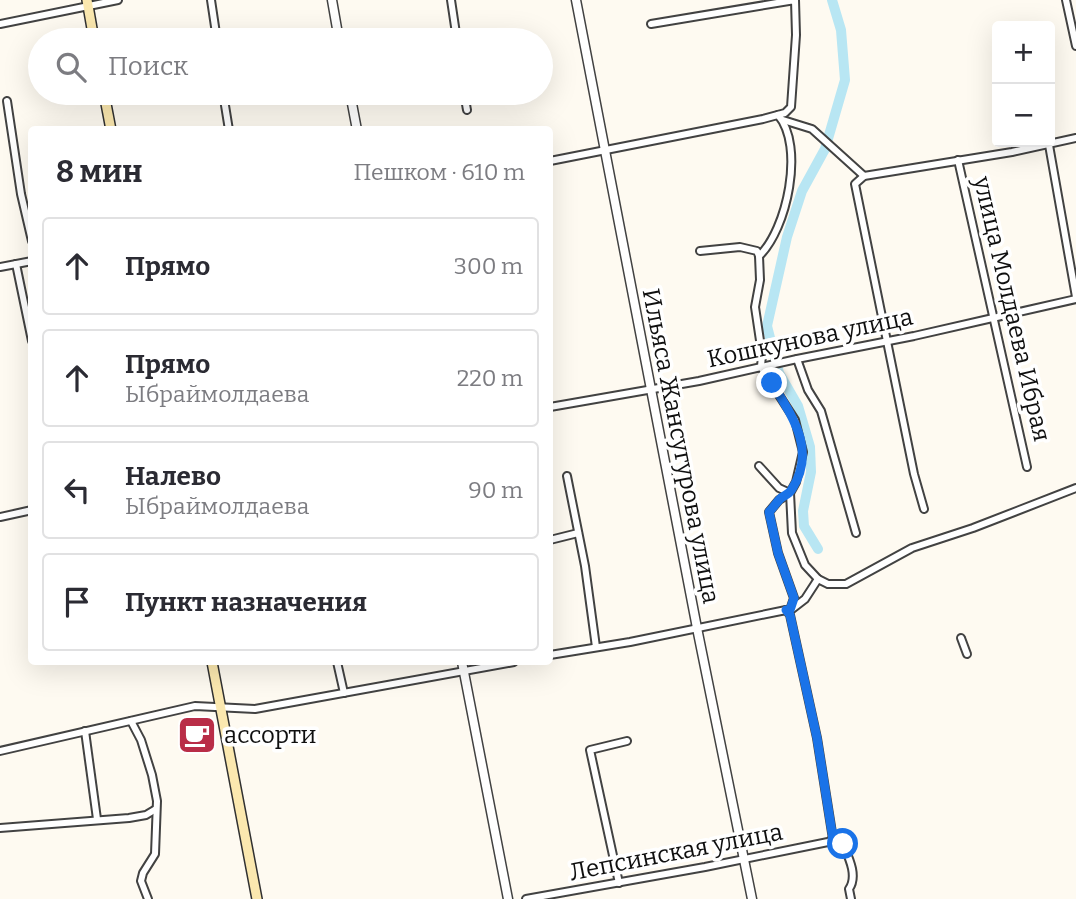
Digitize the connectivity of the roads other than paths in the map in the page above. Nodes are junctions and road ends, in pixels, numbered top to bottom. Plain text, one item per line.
1 (118, 0) edge
2 (211, 0) edge
3 (332, 0) edge
4 (451, 0) edge
5 (576, 0) edge
6 (795, 0) edge
7 (1066, 0) edge
8 (87, 3) edge
9 (0, 24) edge
10 (651, 24) dead end
11 (92, 28) edge
12 (215, 28) edge
13 (338, 28) edge
14 (455, 28) edge
15 (1076, 46) edge
16 (7, 102) dead end
17 (106, 105) edge
18 (225, 105) edge
19 (352, 105) edge
20 (466, 105) edge
21 (467, 110) dead end
22 (780, 118) junction
23 (110, 126) edge
24 (228, 126) edge
25 (356, 126) edge
26 (1076, 138) edge
27 (1055, 143) edge
28 (1037, 147) edge
29 (1049, 147) edge
30 (605, 149) junction
31 (553, 160) edge
32 (958, 160) junction
33 (864, 176) junction
34 (28, 224) edge
35 (700, 251) dead end
36 (759, 256) junction
37 (28, 262) edge
38 (16, 264) junction
39 (0, 267) edge
40 (1076, 298) edge
41 (994, 318) junction
42 (28, 322) edge
43 (886, 342) junction
44 (797, 359) junction
45 (765, 367) junction
46 (650, 391) junction
47 (553, 407) edge
48 (759, 466) dead end
49 (1027, 467) dead end
50 (567, 476) dead end
51 (1076, 488) edge
52 (790, 493) junction
53 (924, 509) dead end
54 (28, 511) edge
55 (0, 517) edge
56 (578, 533) junction
57 (856, 533) dead end
58 (553, 539) edge
59 (818, 579) junction
60 (788, 610) junction
61 (696, 628) junction
62 (961, 638) dead end
63 (596, 647) junction
64 (553, 654) edge
65 (967, 654) dead end
66 (213, 665) edge
67 (338, 665) edge
68 (463, 666) edge
69 (344, 693) junction
70 (221, 708) junction
71 (131, 721) junction
72 (85, 731) junction
73 (627, 740) dead end
74 (0, 751) edge
75 (156, 809) junction
76 (97, 819) junction
77 (0, 828) edge
78 (833, 839) junction
79 (744, 859) junction
80 (619, 883) junction
81 (148, 899) edge
82 (257, 899) edge
83 (508, 899) edge
84 (526, 899) edge
85 (752, 899) edge
86 (851, 899) edge

1 - 8 street
2 - 12 street
3 - 13 street
4 - 14 street
5 - 30 street, Ильяса Жансугурова улица
6 - 10 street
6 - 22 street
7 - 15 street
8 - 9 street
8 - 11 main road
16 - 34 street
17 - 23 main road
18 - 24 street
19 - 25 street
20 - 21 street
22 - 30 street
22 - 33 street
22 - 36 street
26 - 27 street
28 - 32 street
29 - 40 street
30 - 31 street
30 - 46 street, Ильяса Жансугурова улица
32 - 33 street
32 - 41 street, улица Молдаева Ибрая
33 - 43 street
35 - 36 street
36 - 45 street
37 - 38 street
38 - 39 street
38 - 42 street
40 - 41 street, Кошкунова улица
41 - 43 street, Кошкунова улица
41 - 49 street, улица Молдаева Ибрая
43 - 44 street, Кошкунова улица
43 - 53 street
44 - 45 street, Кошкунова улица
44 - 57 street
45 - 46 street, Кошкунова улица
45 - 52 street
46 - 47 street, Кошкунова улица
46 - 61 street, Ильяса Жансугурова улица
48 - 52 street
50 - 56 street
51 - 59 street
52 - 59 street
52 - 60 street
54 - 55 street
56 - 58 street
56 - 63 street
59 - 60 street
60 - 61 street
60 - 78 street
61 - 63 street
61 - 79 street, Ильяса Жансугурова улица
62 - 65 street
63 - 64 street
66 - 70 main road
67 - 69 street
68 - 69 street
68 - 83 street
69 - 70 street
70 - 71 street
70 - 82 main road
71 - 72 street
71 - 75 street
72 - 74 street
72 - 76 street
73 - 80 street
75 - 76 street
75 - 81 street
76 - 77 street
78 - 79 street, Лепсинская улица
78 - 86 street
79 - 80 street, Лепсинская улица
79 - 85 street, Ильяса Жансугурова улица
80 - 84 street, Лепсинская улица

